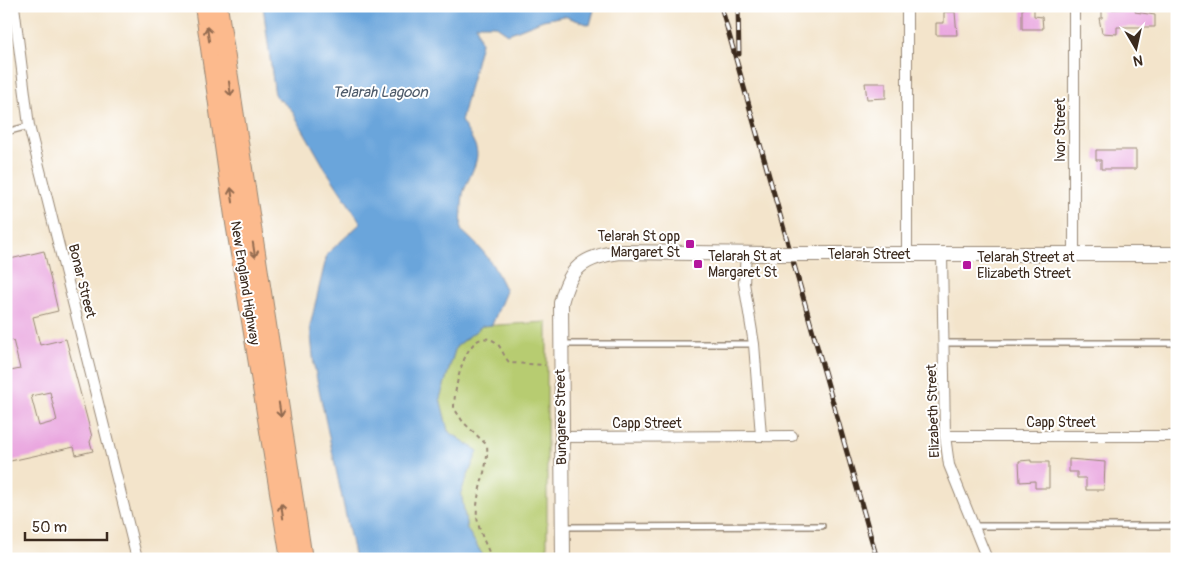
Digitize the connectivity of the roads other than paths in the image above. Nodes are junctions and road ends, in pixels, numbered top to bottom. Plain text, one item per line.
1 (14, 6) edge
2 (204, 6) edge
3 (218, 6) edge
4 (907, 6) edge
5 (1074, 6) edge
6 (29, 126) junction
7 (6, 132) edge
8 (907, 253) junction
9 (746, 254) junction
10 (942, 254) junction
11 (1074, 254) junction
12 (1177, 254) edge
13 (569, 277) joint
14 (944, 343) junction
15 (1177, 343) edge
16 (560, 344) junction
17 (754, 344) junction
18 (761, 436) junction
19 (792, 436) dead end
20 (945, 436) junction
21 (1177, 436) edge
22 (562, 437) junction
23 (822, 526) dead end
24 (974, 526) junction
25 (1177, 526) edge
26 (563, 527) junction
27 (137, 559) edge
28 (290, 559) edge
29 (303, 559) edge
30 (563, 559) edge
31 (987, 559) edge

1 - 6 street, Bonar Street
28 -> 2 highway, New England Highway
3 -> 29 highway, New England Highway
4 - 8 street
5 - 11 street, Ivor Street
6 - 7 lane
6 - 27 street, Bonar Street
8 - 9 street, Telarah Street, bridge
8 - 10 street, Telarah Street
9 - 13 street, Telarah Street
9 - 17 street
10 - 11 street, Telarah Street
10 - 14 street, Elizabeth Street
11 - 12 street, Telarah Street
13 - 16 street, Bungaree Street
14 - 15 lane
14 - 20 street, Elizabeth Street
16 - 17 lane
16 - 22 street, Bungaree Street
17 - 18 street
18 - 19 street, Capp Street
18 - 22 street, Capp Street
20 - 21 street, Capp Street
20 - 24 street, Elizabeth Street
22 - 26 street, Bungaree Street
23 - 26 lane
24 - 25 lane
24 - 31 street, Elizabeth Street
26 - 30 street, Bungaree Street

